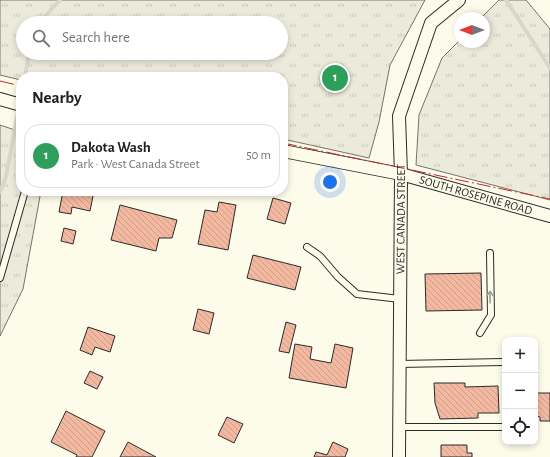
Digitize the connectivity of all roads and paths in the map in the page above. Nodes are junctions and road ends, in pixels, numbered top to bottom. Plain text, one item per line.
1 (459, 0) edge
2 (0, 99) edge
3 (16, 104) edge
4 (288, 152) edge
5 (401, 174) junction
6 (24, 196) edge
7 (550, 216) edge
8 (307, 247) dead end
9 (490, 253) dead end
10 (0, 278) edge
11 (400, 299) junction
12 (480, 333) dead end
13 (502, 362) edge
14 (400, 364) junction
15 (399, 427) junction
16 (502, 427) edge
17 (399, 457) edge

1 - 5 street, WEST CANADA STREET
2 - 3 street
4 - 5 street, SOUTH ROSEPINE ROAD
5 - 7 street, SOUTH ROSEPINE ROAD
5 - 11 street, WEST CANADA STREET
6 - 10 lane
8 - 11 lane
12 -> 9 lane
11 - 14 street, WEST CANADA STREET
13 - 14 lane
14 - 15 street, WEST CANADA STREET
15 - 16 lane
15 - 17 street, WEST CANADA STREET

